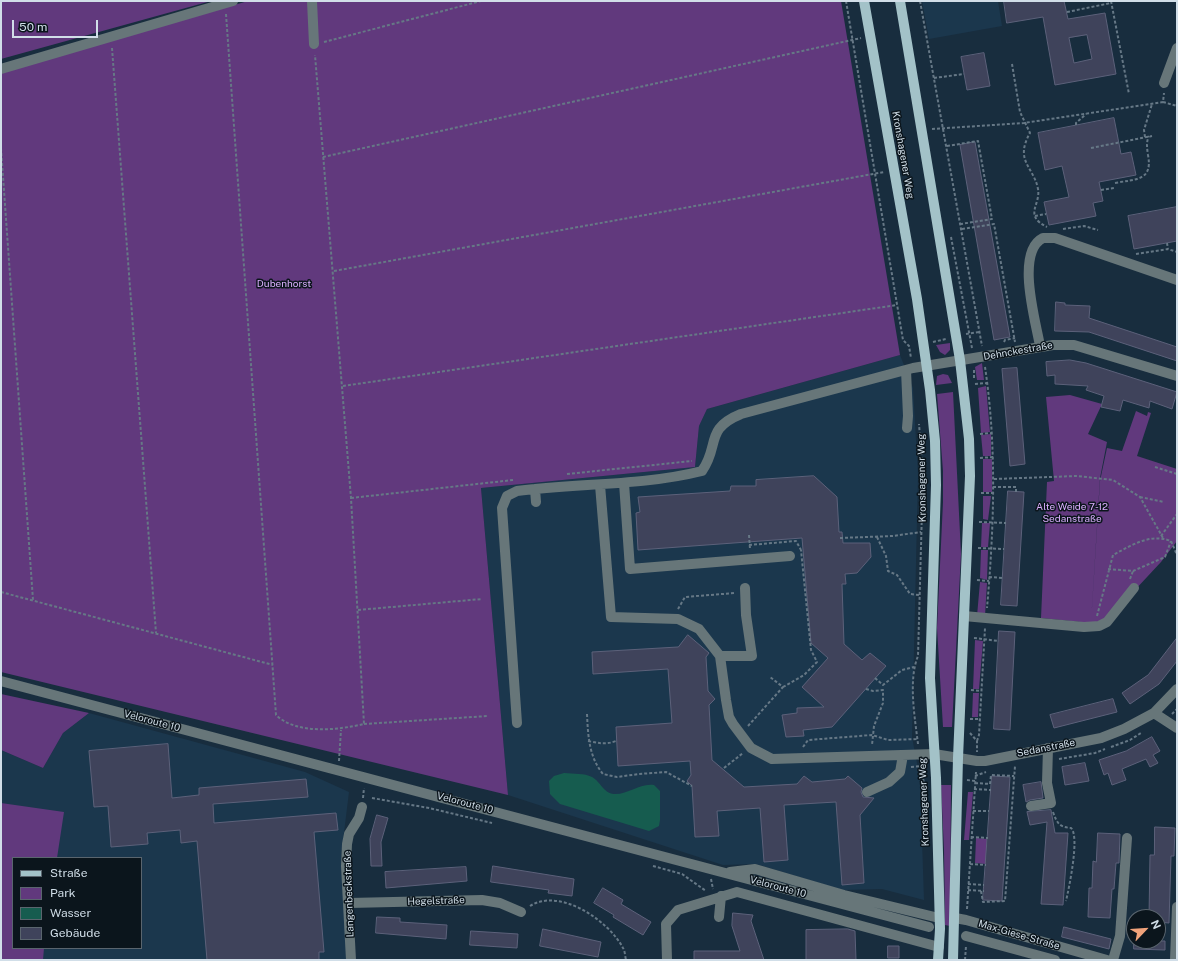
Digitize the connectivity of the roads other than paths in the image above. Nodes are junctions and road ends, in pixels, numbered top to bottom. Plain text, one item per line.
1 (312, 1) edge
2 (864, 1) edge
3 (900, 1) edge
4 (229, 2) edge
5 (314, 44) road end
6 (1177, 48) edge
7 (1, 69) edge
8 (1164, 84) road end
9 (1177, 280) edge
10 (1040, 346) junction
11 (960, 360) junction
12 (927, 365) junction
13 (906, 370) junction
14 (1177, 376) edge
15 (907, 428) dead end
16 (624, 483) junction
17 (600, 485) junction
18 (536, 489) junction
19 (536, 502) dead end
20 (790, 556) dead end
21 (746, 588) road end
22 (1134, 588) dead end
23 (964, 616) junction
24 (720, 656) junction
25 (1, 681) edge
26 (1177, 689) edge
27 (1154, 712) junction
28 (517, 723) dead end
29 (1177, 728) edge
30 (1048, 748) junction
31 (934, 754) junction
32 (903, 755) junction
33 (958, 758) junction
34 (867, 792) dead end
35 (1031, 806) dead end
36 (362, 807) road end
37 (1127, 838) dead end
38 (722, 872) junction
39 (718, 897) junction
40 (349, 903) junction
41 (1177, 907) edge
42 (520, 912) road end
43 (719, 917) dead end
44 (939, 918) junction
45 (955, 918) junction
46 (929, 927) dead end
47 (966, 936) dead end
48 (939, 947) junction
49 (351, 960) edge
50 (667, 960) edge
51 (938, 960) edge
52 (953, 960) edge
53 (1055, 960) edge
54 (1107, 960) edge
55 (1113, 960) edge
56 (1175, 960) edge

1 - 5 street
2 - 12 main road, Kronshagener Weg
3 - 11 main road
4 - 7 street
6 - 8 street
9 - 10 street
10 - 11 street, Dehnckestraße
10 - 14 street, Dehnckestraße
11 - 12 street, Dehnckestraße
11 - 23 main road
12 - 13 street, Dehnckestraße
12 - 31 main road, Kronshagener Weg
13 - 15 street
13 - 16 street, Dehnckestraße
16 - 17 street
16 - 20 street
17 - 18 street
17 - 24 street
18 - 19 street
18 - 28 street
21 - 24 street
22 - 23 street
23 - 33 main road
24 - 32 street, Sedanstraße
25 - 38 street, Veloroute 10
26 - 27 street, Sedanstraße
27 - 29 street
27 - 30 street, Sedanstraße
30 - 33 street, Sedanstraße
30 - 35 street
31 - 32 street, Sedanstraße
31 - 33 street, Sedanstraße
31 - 44 main road, Kronshagener Weg
32 - 34 street
33 - 45 main road
36 - 40 street, Langenbeckstraße
37 - 55 street
38 - 44 street
38 - 46 street, Veloroute 10
39 - 43 street
39 - 48 street
39 - 50 street
40 - 42 street, Hegelstraße
40 - 49 street, Langenbeckstraße
41 - 56 street
44 - 48 main road, Kronshagener Weg
45 - 52 main road
45 - 54 street, Max-Giese-Straße
47 - 53 street
48 - 51 main road, Kronshagener Weg

